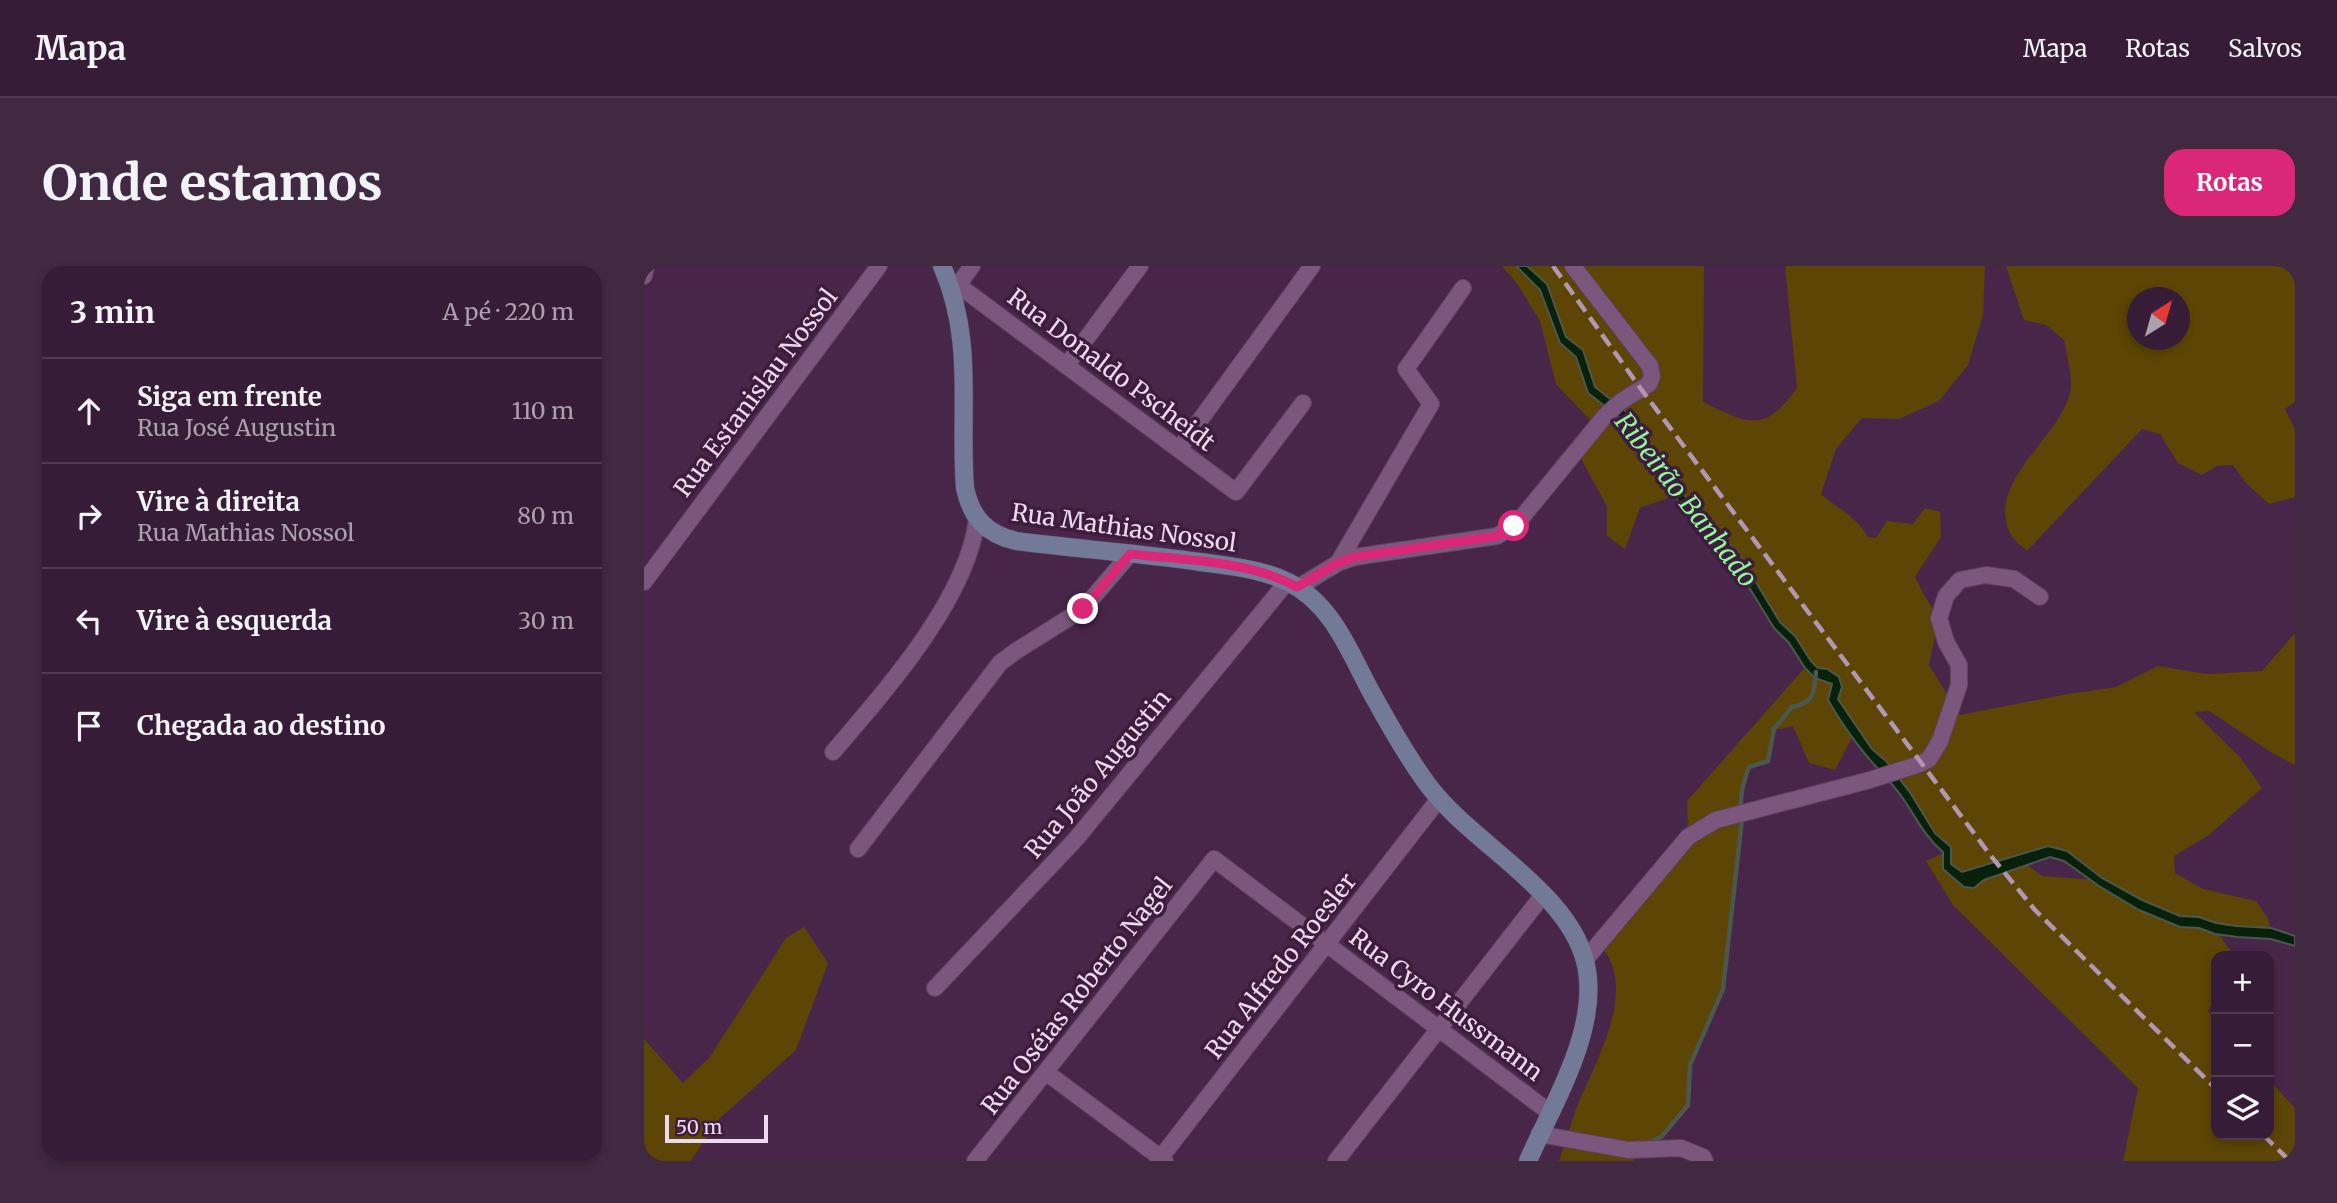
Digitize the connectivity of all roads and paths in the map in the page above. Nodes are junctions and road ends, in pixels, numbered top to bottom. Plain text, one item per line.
1 (646, 266) edge
2 (879, 266) edge
3 (942, 266) edge
4 (972, 266) edge
5 (1140, 266) edge
6 (1312, 266) edge
7 (1573, 266) edge
8 (644, 276) edge
9 (954, 287) junction
10 (1463, 288) dead end
11 (1066, 366) junction
12 (1303, 403) dead end
13 (1179, 449) junction
14 (977, 519) junction
15 (1130, 554) junction
16 (1338, 563) junction
17 (644, 582) edge
18 (1292, 585) junction
19 (2040, 597) dead end
20 (833, 752) dead end
21 (1439, 799) junction
22 (858, 849) dead end
23 (1214, 859) joint
24 (1543, 895) junction
25 (1327, 943) junction
26 (1585, 960) junction
27 (935, 988) dead end
28 (1439, 1028) junction
29 (1047, 1073) junction
30 (1549, 1112) junction
31 (1539, 1134) junction
32 (1161, 1160) edge
33 (975, 1161) edge
34 (1336, 1161) edge
35 (1528, 1161) edge
36 (1705, 1161) edge

1 - 8 street
2 - 17 street, Rua Estanislau Nossol
3 - 9 street, Rua Mathias Nossol
4 - 9 street
5 - 11 street
6 - 13 street
7 - 16 street
9 - 11 street, Rua Donaldo Pscheidt
9 - 14 street, Rua Mathias Nossol
10 - 16 street
11 - 13 street, Rua Donaldo Pscheidt
12 - 13 street, Rua Donaldo Pscheidt
14 - 15 street, Rua Mathias Nossol
14 - 20 street
15 - 18 street, Rua Mathias Nossol
15 - 22 street
16 - 18 street
18 - 21 street, Rua Mathias Nossol
18 - 27 street, Rua João Augustin
19 - 26 street
21 - 24 street, Rua Mathias Nossol
21 - 25 street, Rua Alfredo Roesler
23 - 25 street, Rua Cyro Hussmann
23 - 29 street, Rua Oséias Roberto Nagel
24 - 26 street, Rua Mathias Nossol
24 - 28 street
25 - 28 street, Rua Cyro Hussmann
25 - 32 street, Rua Alfredo Roesler
26 - 30 street, Rua Mathias Nossol
28 - 30 street, Rua Cyro Hussmann
28 - 34 street
29 - 32 street
29 - 33 street, Rua Oséias Roberto Nagel
30 - 31 street, Rua Mathias Nossol
31 - 35 street, Rua Mathias Nossol
31 - 36 street

